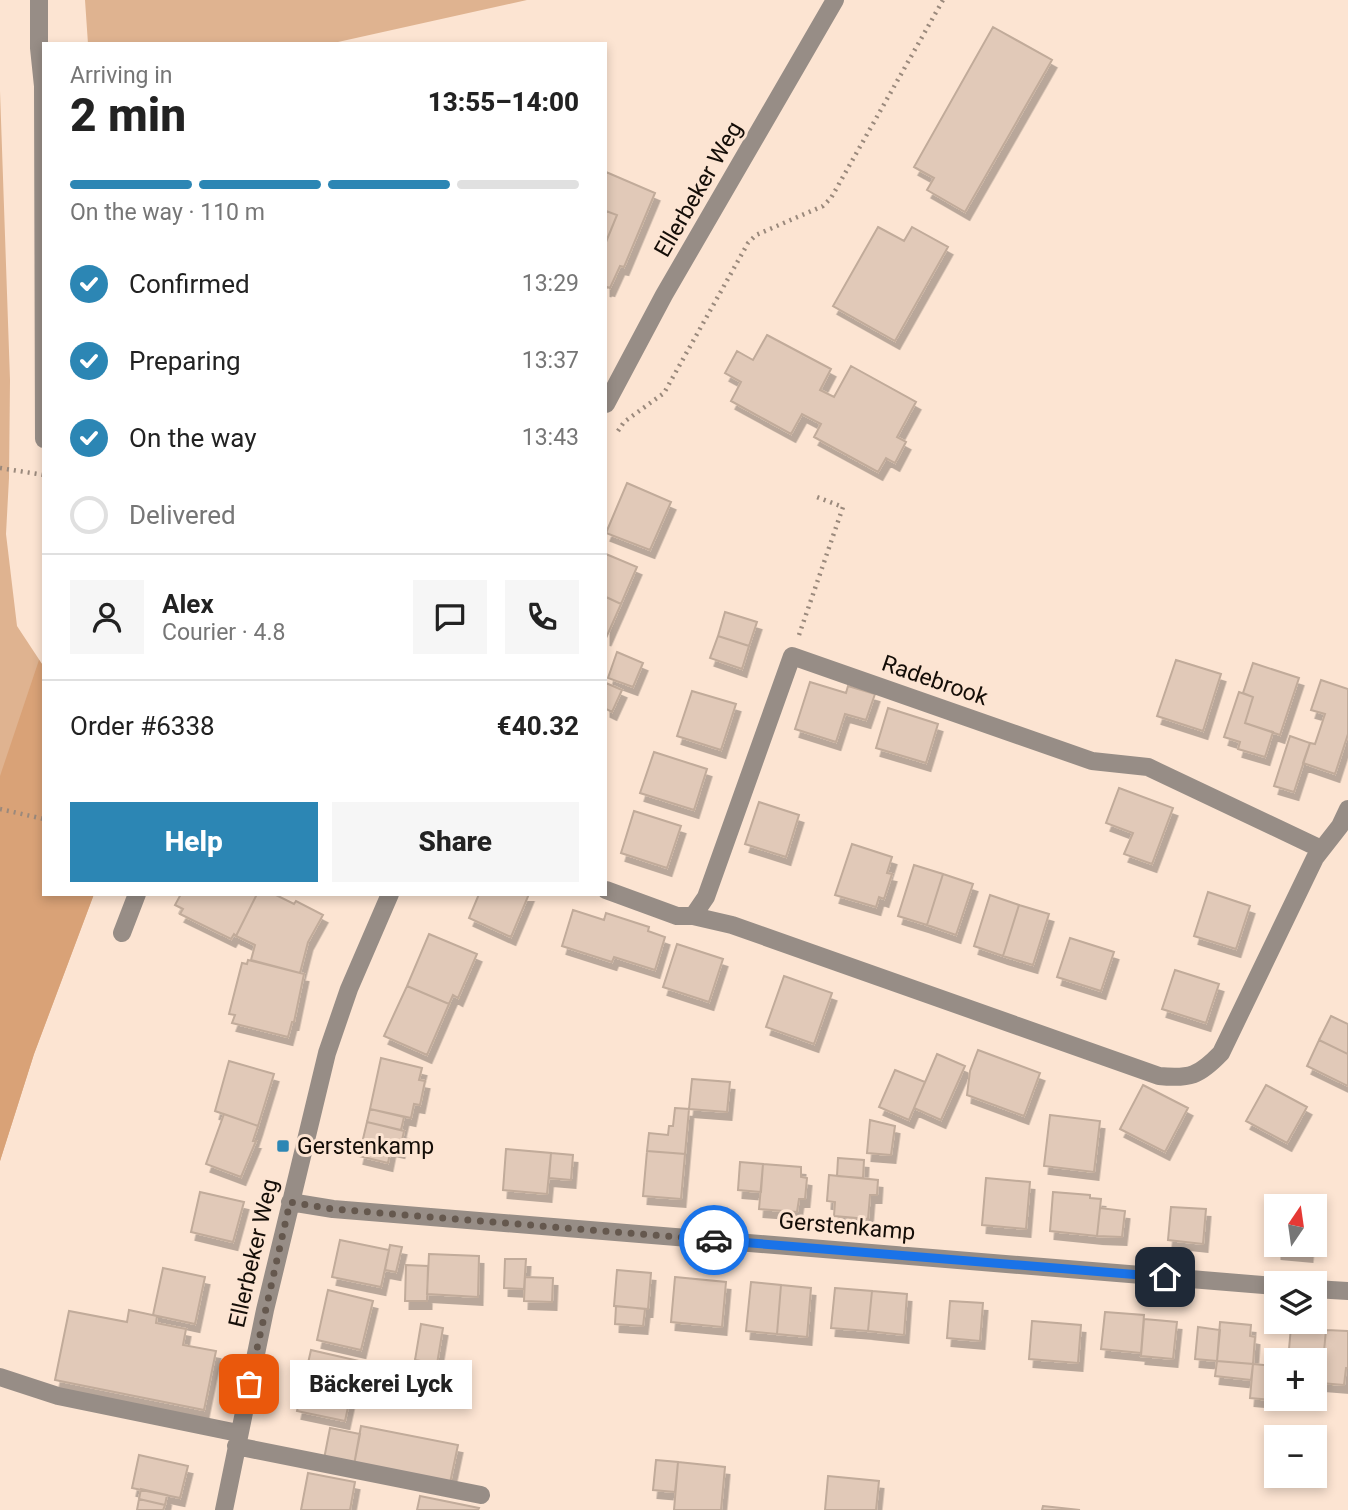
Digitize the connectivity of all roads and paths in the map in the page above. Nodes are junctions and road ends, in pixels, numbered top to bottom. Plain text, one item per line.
1 (39, 0) edge
2 (835, 0) edge
3 (943, 0) edge
4 (42, 76) edge
5 (607, 402) edge
6 (618, 431) dead end
7 (0, 468) edge
8 (42, 475) edge
9 (817, 497) dead end
10 (792, 656) junction
11 (1348, 809) edge
12 (0, 810) edge
13 (42, 819) edge
14 (1321, 849) junction
15 (607, 890) edge
16 (136, 896) edge
17 (389, 896) edge
18 (693, 916) junction
19 (122, 933) dead end
20 (290, 1202) junction
21 (1264, 1285) edge
22 (1327, 1290) edge
23 (1348, 1291) edge
24 (0, 1377) edge
25 (237, 1440) junction
26 (481, 1495) dead end
27 (224, 1510) edge

1 - 4 street
2 - 5 street, Ellerbeker Weg
3 - 6 path
7 - 8 path
9 - 10 path
10 - 14 street, Radebrook
10 - 18 street
11 - 14 street
12 - 13 path
14 - 18 street
15 - 18 street
16 - 19 street
17 - 20 street, Ellerbeker Weg
20 - 21 street, Gerstenkamp
20 - 25 street, Ellerbeker Weg
22 - 23 street
24 - 25 street
25 - 26 street
25 - 27 street, Ellerbeker Weg

